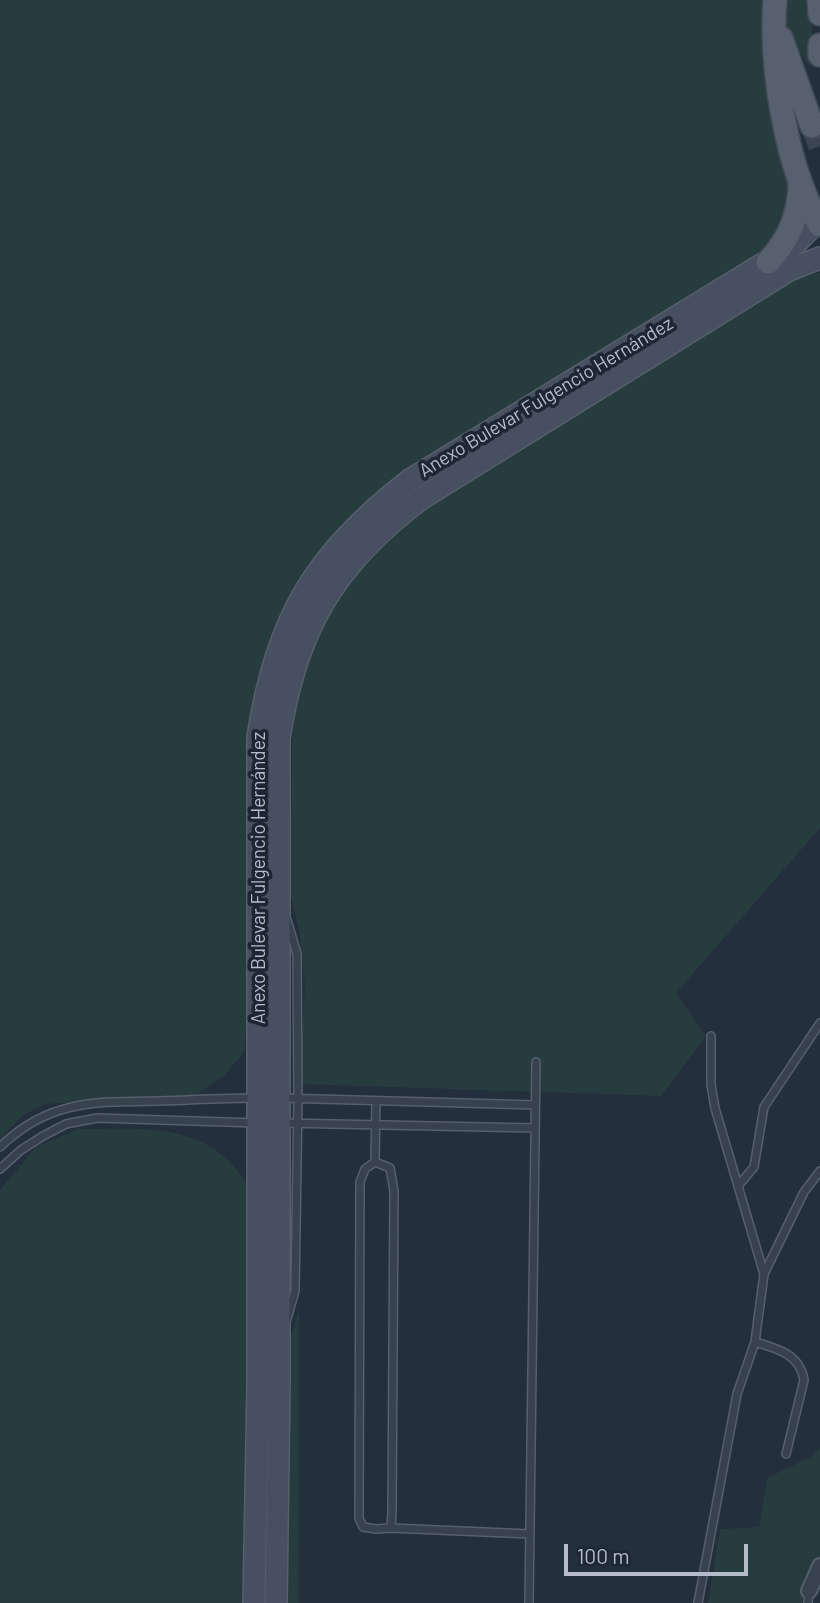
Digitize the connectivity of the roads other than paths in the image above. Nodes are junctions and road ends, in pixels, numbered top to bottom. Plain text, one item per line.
1 (818, 0) edge
2 (774, 10) edge
3 (820, 14) edge
4 (820, 45) edge
5 (820, 55) edge
6 (812, 126) tunnel mouth
7 (800, 179) junction
8 (819, 217) edge
9 (820, 258) edge
10 (768, 262) junction
11 (820, 1023) edge
12 (711, 1035) dead end
13 (536, 1062) dead end
14 (278, 1098) junction
15 (163, 1101) junction
16 (376, 1102) junction
17 (535, 1105) junction
18 (163, 1119) junction
19 (278, 1123) junction
20 (376, 1124) junction
21 (534, 1128) junction
22 (0, 1147) edge
23 (375, 1162) junction
24 (0, 1169) edge
25 (820, 1171) edge
26 (738, 1186) junction
27 (764, 1274) junction
28 (755, 1342) junction
29 (786, 1454) dead end
30 (391, 1528) junction
31 (530, 1534) junction
32 (820, 1566) edge
33 (808, 1597) edge
34 (254, 1603) edge
35 (276, 1603) edge
36 (529, 1603) edge
37 (698, 1603) edge

1 - 3 main road
2 - 6 main road
2 - 7 main road
4 - 5 main road
7 - 8 main road
7 - 10 main road
8 - 10 main road, Anexo Bulevar Fulgencio Hernández
9 - 14 main road, Anexo Bulevar Fulgencio Hernández
10 - 14 main road, Anexo Bulevar Fulgencio Hernández
11 - 26 lane
12 - 26 lane
13 - 17 lane
14 - 15 lane
14 - 16 lane
14 - 19 main road, Anexo Bulevar Fulgencio Hernández
14 - 19 lane
15 - 18 lane
15 - 22 lane
16 - 17 lane
16 - 20 lane
17 - 21 lane
18 - 19 lane
18 - 24 lane
19 - 20 lane
19 - 34 main road, Anexo Bulevar Fulgencio Hernández
19 - 35 main road, Anexo Bulevar Fulgencio Hernández
20 - 21 lane
20 - 23 lane
21 - 31 lane
23 - 30 lane
23 - 30 lane
25 - 27 lane
26 - 27 lane
27 - 28 lane
28 - 29 lane
28 - 37 lane
30 - 31 lane
31 - 36 lane
32 - 33 street

